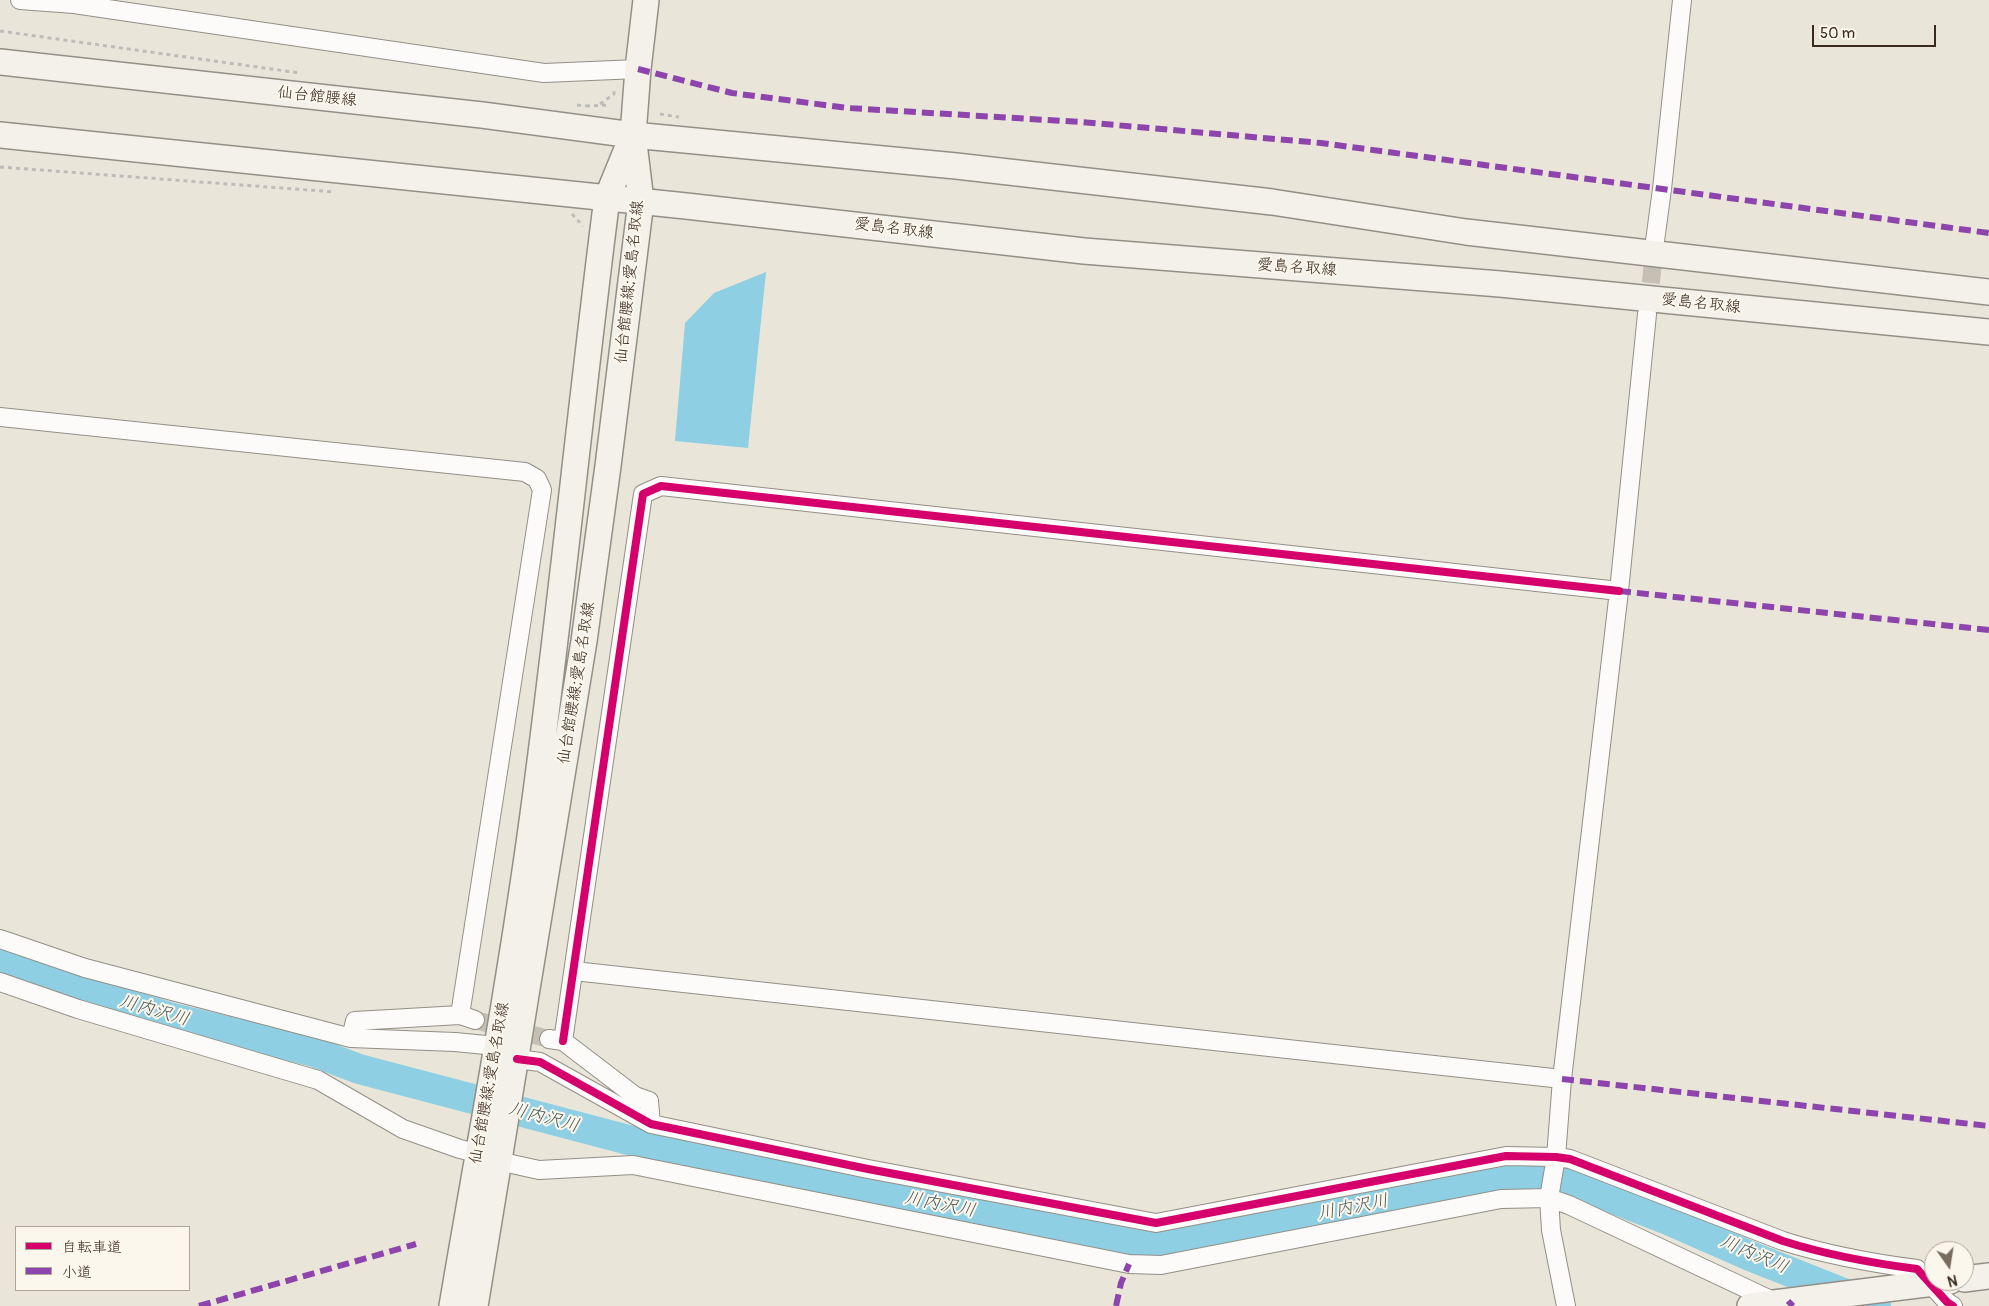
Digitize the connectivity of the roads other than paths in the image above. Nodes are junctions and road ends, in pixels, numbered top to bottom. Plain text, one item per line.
1 (20, 0) edge
2 (646, 0) edge
3 (1682, 0) edge
4 (0, 62) edge
5 (638, 69) junction
6 (0, 135) edge
7 (633, 135) junction
8 (606, 198) junction
9 (641, 201) junction
10 (1655, 241) tunnel mouth
11 (1989, 292) edge
12 (1647, 314) tunnel mouth
13 (1989, 332) edge
14 (0, 417) edge
15 (1619, 591) junction
16 (0, 940) edge
17 (574, 972) junction
18 (0, 982) edge
19 (351, 1038) junction
20 (505, 1062) junction
21 (1562, 1079) junction
22 (651, 1124) junction
23 (489, 1148) junction
24 (1555, 1162) junction
25 (1550, 1195) junction
26 (1924, 1273) edge
27 (1989, 1276) edge
28 (1974, 1278) edge
29 (1924, 1284) edge
30 (1943, 1291) edge
31 (1777, 1303) junction
32 (452, 1306) edge
33 (475, 1306) edge
34 (1566, 1306) edge
35 (1750, 1306) edge
36 (1954, 1306) edge

1 - 5 street
2 - 5 main road
3 - 10 street
4 - 7 main road, 仙台館腰線
5 - 7 main road
6 - 8 main road
7 - 8 main road, 仙台館腰線;愛島名取線
7 - 9 main road, 仙台館腰線;愛島名取線
7 - 11 main road
8 - 9 main road, 愛島名取線
8 - 20 main road, 仙台館腰線;愛島名取線
9 - 13 main road, 愛島名取線
9 - 20 main road, 仙台館腰線;愛島名取線
12 - 15 street
14 - 19 street
15 - 17 street
15 - 21 street
16 - 19 street
17 - 21 street
17 - 22 street
18 - 23 street
19 - 20 street
20 - 22 street
20 - 23 main road, 仙台館腰線;愛島名取線
21 - 24 street
22 - 24 street
23 - 25 street
23 - 32 main road, 仙台館腰線;愛島名取線
23 - 33 main road, 仙台館腰線;愛島名取線
24 - 25 street
24 - 26 street
25 - 31 street
25 - 34 street
27 - 28 main road
29 - 31 main road
30 - 36 street
31 - 35 main road

